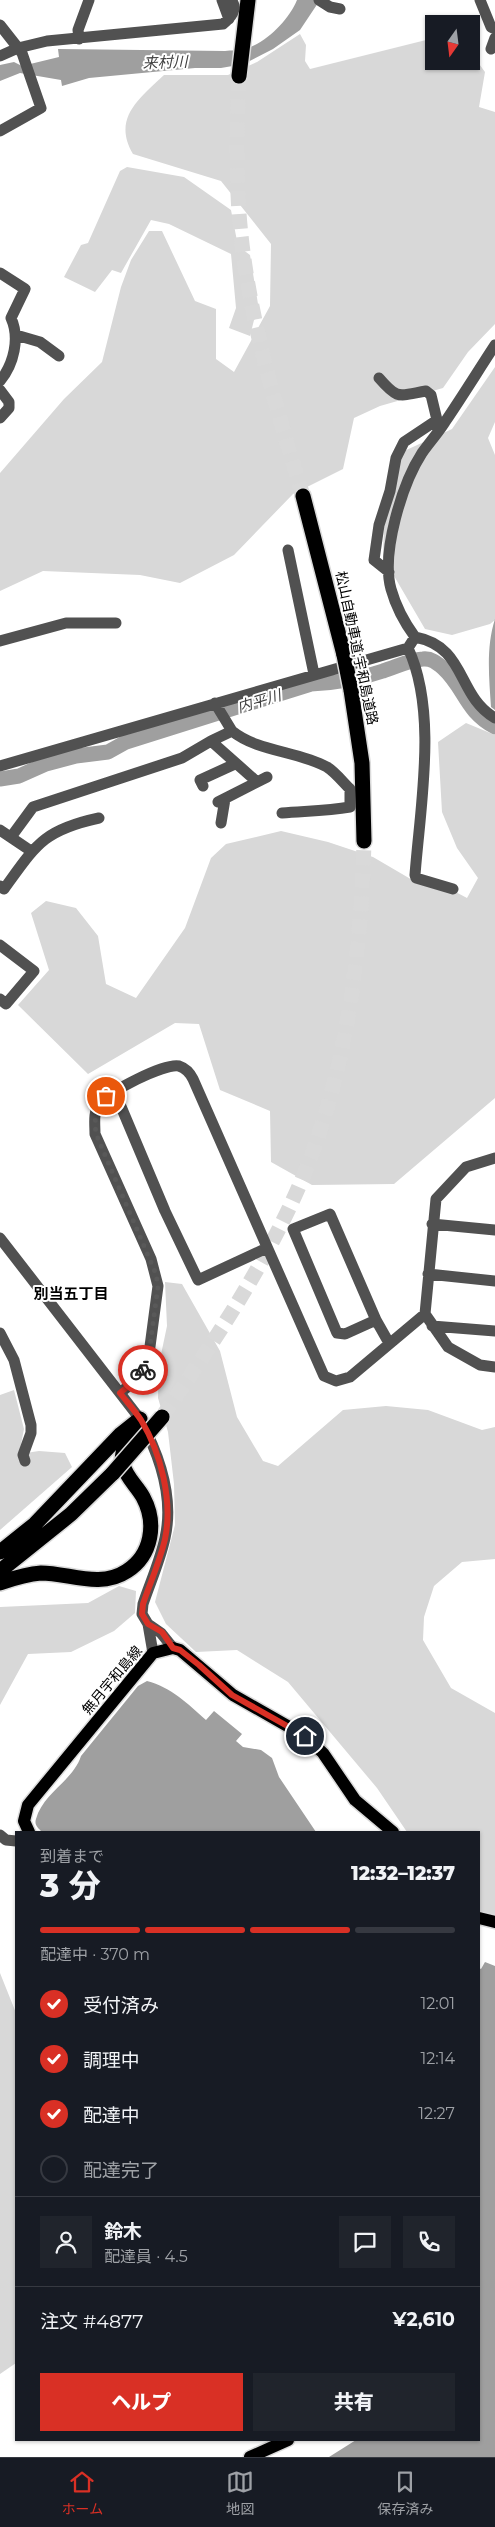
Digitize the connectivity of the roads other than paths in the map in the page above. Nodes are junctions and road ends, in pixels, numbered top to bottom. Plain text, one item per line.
1 (89, 0) edge
2 (222, 0) edge
3 (320, 0) edge
4 (480, 0) edge
5 (239, 1) edge
6 (335, 8) dead end
7 (229, 19) junction
8 (0, 25) edge
9 (495, 29) edge
10 (79, 39) junction
11 (20, 51) junction
12 (0, 56) edge
13 (239, 76) tunnel mouth
14 (0, 131) edge
15 (0, 273) edge
16 (16, 335) junction
17 (495, 345) edge
18 (59, 356) dead end
19 (380, 378) dead end
20 (0, 381) edge
21 (0, 390) edge
22 (0, 418) edge
23 (303, 496) tunnel mouth
24 (288, 550) dead end
25 (389, 572) junction
26 (116, 623) dead end
27 (415, 637) junction
28 (0, 641) edge
29 (410, 656) junction
30 (314, 674) junction
31 (217, 707) junction
32 (495, 718) edge
33 (230, 727) junction
34 (211, 741) junction
35 (235, 764) junction
36 (0, 766) edge
37 (203, 786) dead end
38 (282, 813) dead end
39 (98, 818) dead end
40 (221, 823) dead end
41 (0, 830) edge
42 (11, 837) junction
43 (364, 840) tunnel mouth
44 (31, 851) junction
45 (0, 886) edge
46 (453, 889) dead end
47 (0, 945) edge
48 (0, 999) edge
49 (114, 1090) junction
50 (495, 1158) edge
51 (432, 1224) junction
52 (495, 1230) edge
53 (0, 1238) edge
54 (267, 1248) junction
55 (428, 1274) junction
56 (495, 1281) edge
57 (425, 1314) junction
58 (376, 1320) junction
59 (432, 1326) junction
60 (495, 1331) edge
61 (0, 1333) edge
62 (389, 1343) junction
63 (495, 1367) edge
64 (120, 1393) junction
65 (162, 1417) tunnel mouth
66 (140, 1419) junction
67 (25, 1461) dead end
68 (0, 1552) edge
69 (0, 1571) edge
70 (0, 1583) edge
71 (148, 1624) junction
72 (173, 1648) junction
73 (153, 1653) junction
74 (27, 1831) edge
75 (393, 1831) edge
76 (0, 1835) edge
77 (15, 1841) edge
78 (480, 1918) edge
79 (495, 1922) edge
80 (286, 2441) edge
81 (250, 2457) edge

1 - 10 street
2 - 7 street
3 - 6 street
4 - 9 street
5 - 7 street
5 - 13 highway
7 - 10 street
8 - 11 street
10 - 11 street
11 - 12 street
11 - 14 street
15 - 16 street
16 - 18 street
16 - 20 street
17 - 25 street
19 - 25 street
21 - 22 street
23 - 43 highway, 松山自動車道;宇和島道路, bridge
24 - 30 street
25 - 27 street
26 - 28 street
27 - 29 street
27 - 32 street
29 - 30 street
29 - 46 street
30 - 31 street
31 - 33 street
31 - 36 street
33 - 34 street
33 - 38 street
34 - 35 street
34 - 42 street
35 - 37 street
35 - 40 street
39 - 44 street
41 - 42 street
42 - 44 street
44 - 45 street
47 - 48 street
49 - 54 street
49 - 54 street
49 - 64 street
50 - 51 street
51 - 52 street
51 - 55 street
53 - 64 street
54 - 62 street
55 - 56 street
55 - 57 street
57 - 59 street
57 - 62 street
58 - 58 street
58 - 62 street
59 - 60 street
59 - 63 street
61 - 67 street
64 - 66 street
65 - 69 highway, bridge
66 - 68 highway
66 - 70 highway
66 - 71 street
71 - 72 street
71 - 73 street
72 - 73 main road, 無月宇和島線
72 - 75 main road
73 - 74 main road, 無月宇和島線
76 - 77 street
78 - 79 main road
80 - 81 main road

